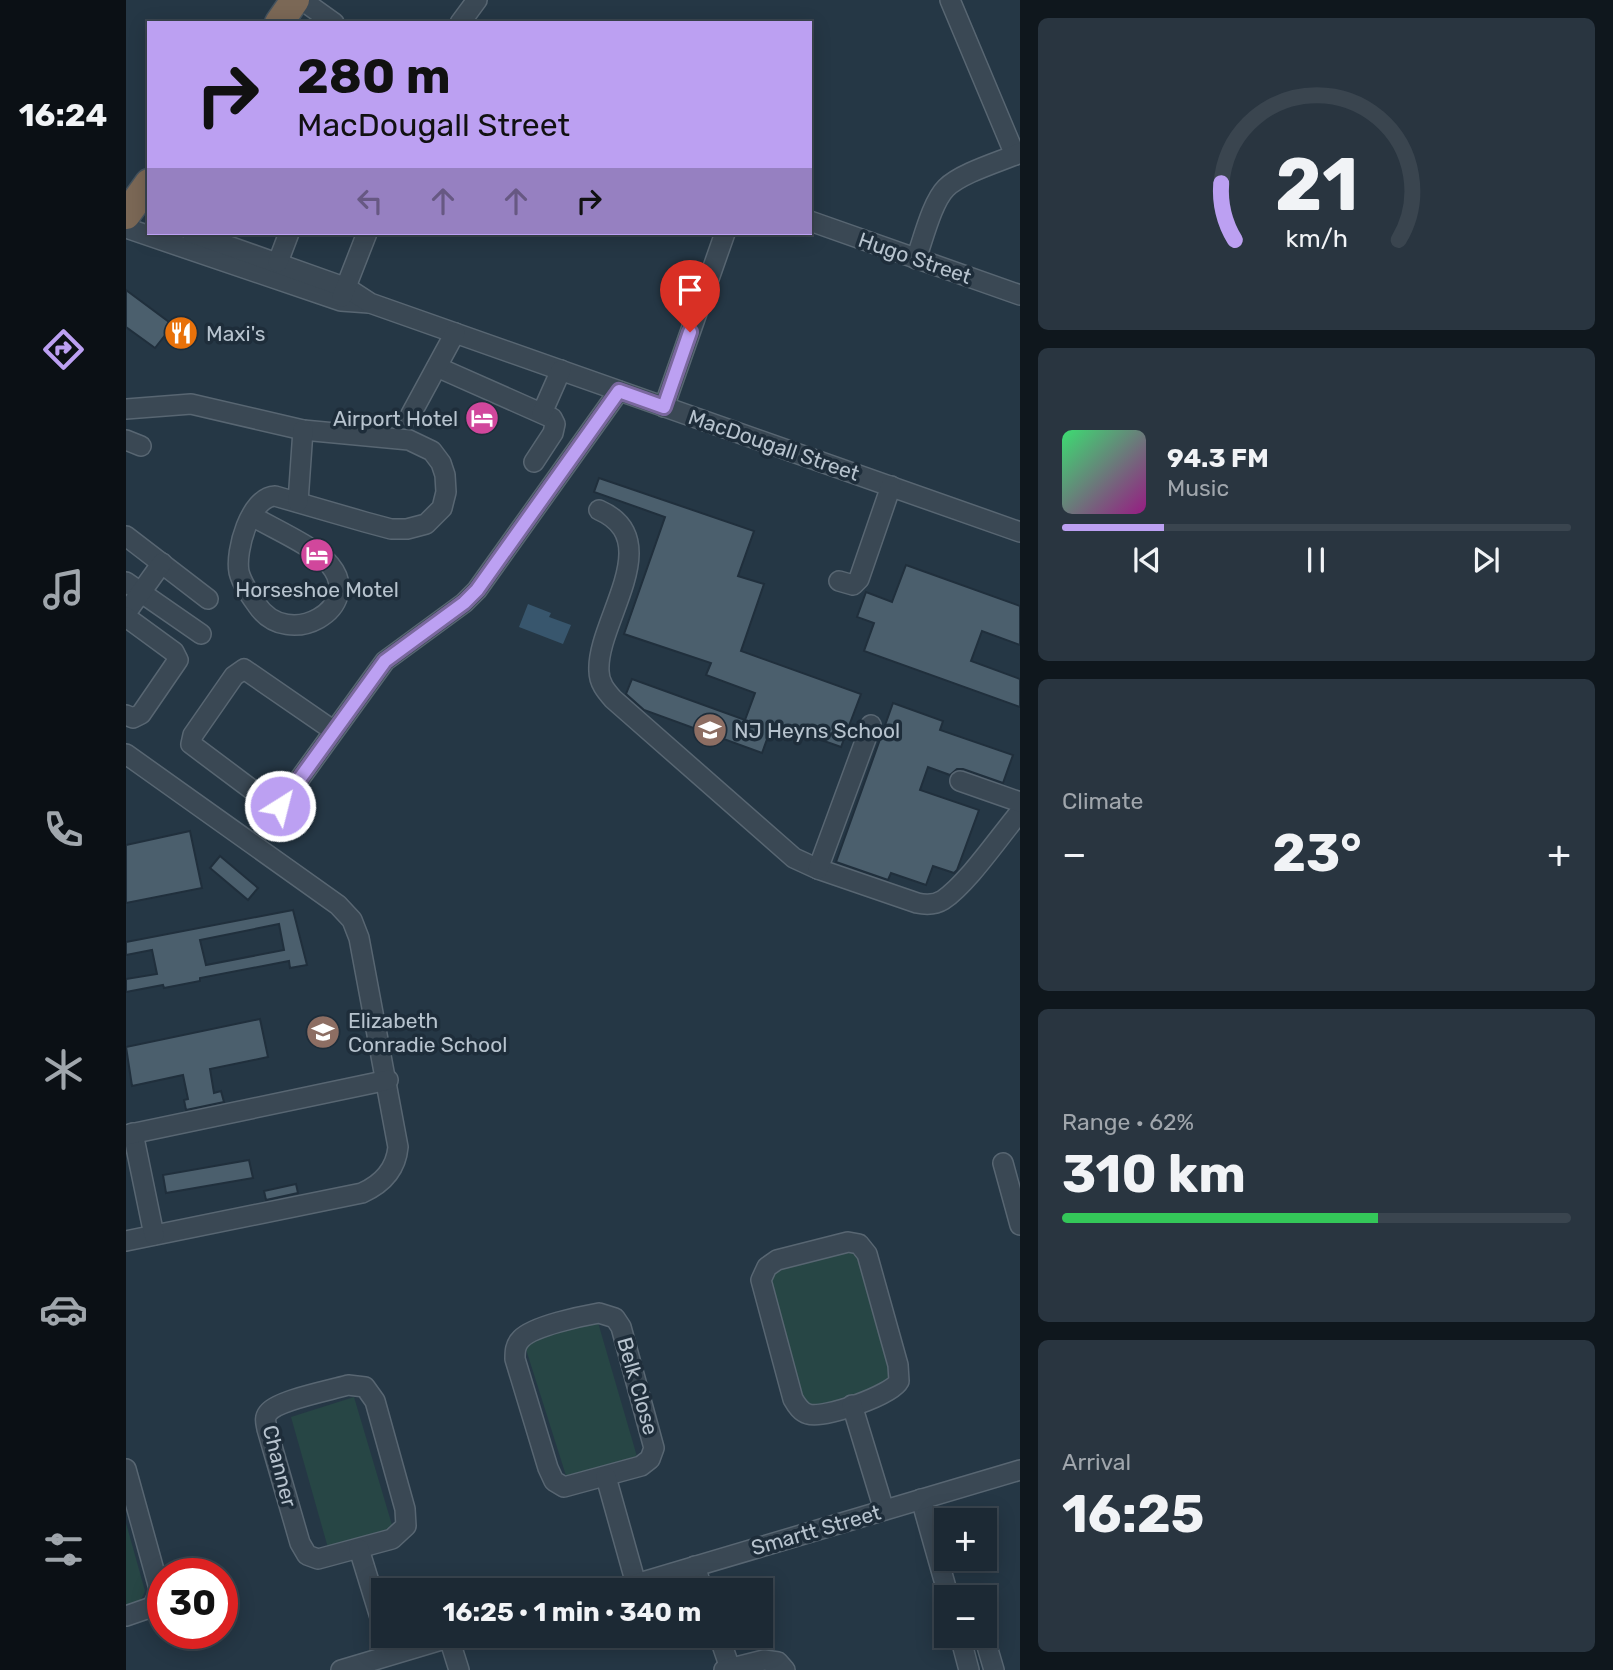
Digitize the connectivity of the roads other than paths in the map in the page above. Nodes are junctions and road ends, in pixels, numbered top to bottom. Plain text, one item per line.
1 (477, 0) edge
2 (950, 0) edge
3 (289, 4) edge
4 (266, 21) edge
5 (314, 21) edge
6 (329, 21) edge
7 (461, 21) edge
8 (1017, 154) edge
9 (147, 188) edge
10 (134, 219) edge
11 (812, 222) edge
12 (178, 235) edge
13 (198, 235) edge
14 (288, 235) edge
15 (366, 235) edge
16 (724, 235) edge
17 (916, 259) junction
18 (278, 262) junction
19 (344, 295) junction
20 (1020, 295) edge
21 (456, 334) junction
22 (437, 368) junction
23 (561, 370) junction
24 (619, 391) junction
25 (664, 407) junction
26 (126, 409) edge
27 (542, 413) junction
28 (410, 416) dead end
29 (303, 430) junction
30 (534, 462) dead end
31 (891, 486) junction
32 (298, 502) junction
33 (599, 510) dead end
34 (252, 516) junction
35 (1020, 532) edge
36 (126, 536) edge
37 (162, 563) junction
38 (839, 581) dead end
39 (134, 587) edge
40 (208, 598) dead end
41 (126, 615) edge
42 (201, 634) dead end
43 (126, 715) edge
44 (871, 725) dead end
45 (334, 732) junction
46 (126, 754) edge
47 (960, 781) dead end
48 (1020, 802) edge
49 (1020, 812) edge
50 (818, 869) junction
51 (388, 1080) junction
52 (130, 1134) edge
53 (1003, 1163) dead end
54 (1020, 1225) edge
55 (154, 1235) junction
56 (126, 1241) edge
57 (852, 1405) junction
58 (126, 1469) edge
59 (1020, 1470) edge
60 (606, 1477) junction
61 (921, 1499) junction
62 (884, 1510) junction
63 (359, 1549) junction
64 (695, 1566) junction
65 (634, 1578) edge
66 (656, 1578) edge
67 (699, 1578) edge
68 (945, 1585) edge
69 (371, 1588) edge
70 (126, 1616) edge
71 (390, 1648) edge
72 (415, 1648) edge
73 (454, 1648) edge
74 (722, 1648) edge
75 (964, 1648) edge
76 (988, 1648) edge
77 (392, 1655) junction
78 (727, 1669) edge
79 (341, 1670) edge
80 (459, 1670) edge
81 (785, 1670) edge
82 (970, 1670) edge
83 (994, 1670) edge

1 - 7 street
2 - 8 street
3 - 4 highway
3 - 5 street
3 - 6 street
8 - 17 street
9 - 10 highway
11 - 17 street, Hugo Street
12 - 19 street, MacDougall Street
13 - 18 street, MacDougall Street
14 - 18 street
15 - 19 street
16 - 25 street
17 - 20 street, Hugo Street
18 - 19 street, MacDougall Street
19 - 21 street, MacDougall Street
21 - 22 street
21 - 23 street, MacDougall Street
22 - 27 street
22 - 28 street
23 - 24 street, MacDougall Street
23 - 27 street
24 - 25 street, MacDougall Street
24 - 45 street
25 - 31 street, MacDougall Street
26 - 29 street
27 - 30 street
29 - 32 street
29 - 32 street
31 - 35 street, MacDougall Street
31 - 38 street
32 - 34 street
33 - 50 street
34 - 34 street
36 - 37 street
37 - 39 street
37 - 40 street
39 - 41 street
39 - 42 street
41 - 43 street
44 - 50 street
45 - 45 street
46 - 51 street
47 - 48 street
49 - 50 street
51 - 52 street
51 - 55 street
52 - 55 street
53 - 54 street
55 - 56 street
57 - 57 street
57 - 62 street
58 - 70 street
59 - 61 street, Smartt Street
60 - 60 street, Belk Close
60 - 65 street
61 - 62 street, Smartt Street
61 - 68 street
62 - 64 street, Smartt Street
63 - 63 street, Channer
63 - 69 street
64 - 66 street, Smartt Street
64 - 67 street
71 - 77 street
72 - 77 street
73 - 80 street
74 - 78 street
75 - 82 street
76 - 83 street
77 - 79 street
78 - 81 street

